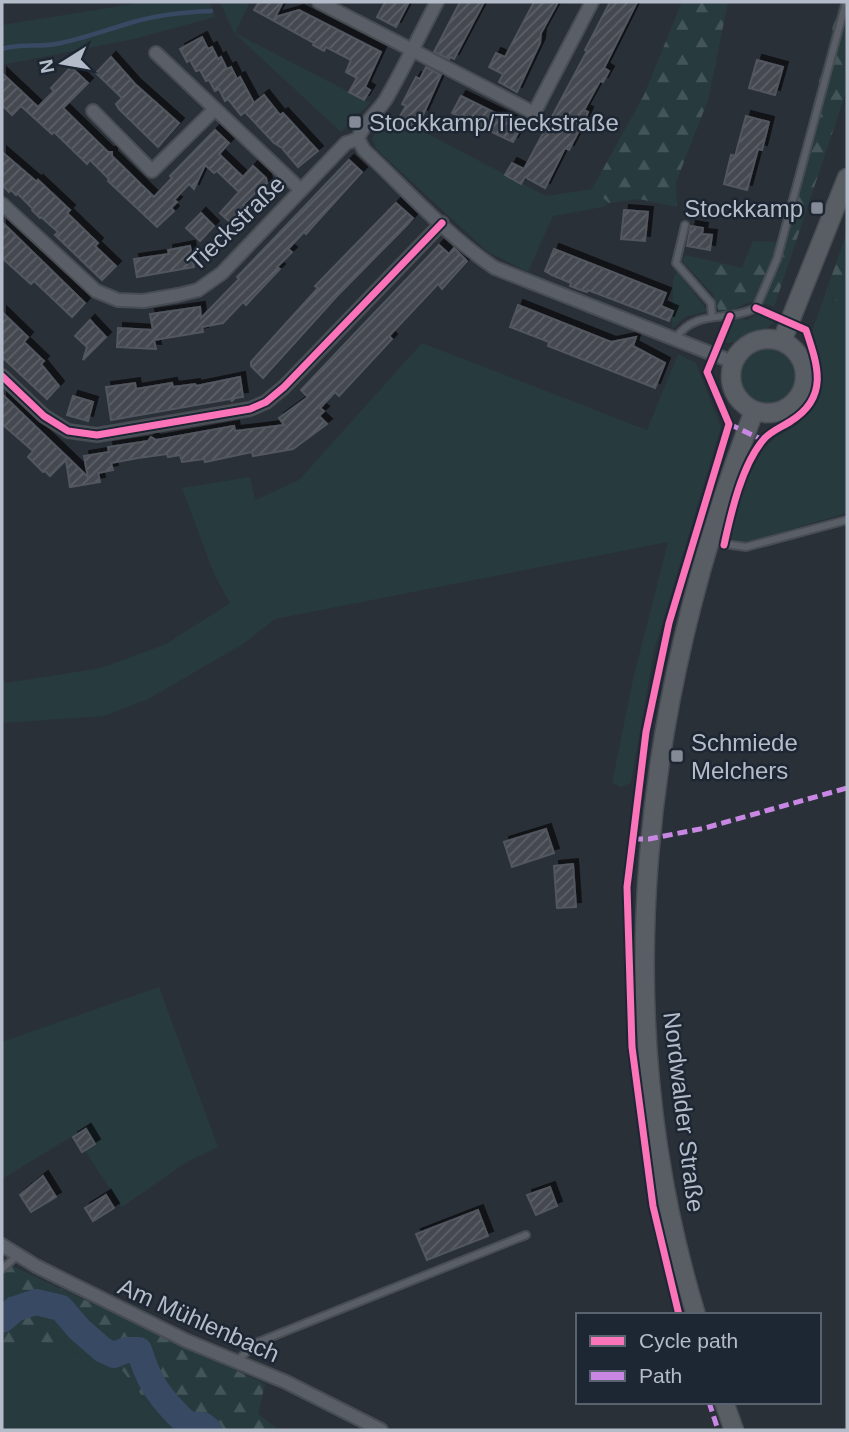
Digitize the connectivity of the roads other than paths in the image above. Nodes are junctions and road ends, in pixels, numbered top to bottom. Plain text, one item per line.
1 (319, 2) edge
2 (437, 2) edge
3 (592, 2) edge
4 (846, 2) edge
5 (411, 51) junction
6 (156, 53) dead end
7 (215, 109) junction
8 (93, 111) dead end
9 (358, 139) junction
10 (847, 178) edge
11 (301, 190) junction
12 (2, 204) edge
13 (442, 223) junction
14 (685, 225) dead end
15 (712, 316) junction
16 (675, 339) junction
17 (782, 341) junction
18 (733, 362) junction
19 (2, 376) edge
20 (754, 411) junction
21 (847, 520) edge
22 (709, 542) junction
23 (526, 1235) dead end
24 (2, 1245) edge
25 (18, 1255) junction
26 (2, 1269) edge
27 (695, 1313) edge
28 (236, 1362) junction
29 (725, 1404) edge
30 (381, 1430) edge
31 (734, 1430) edge

1 - 5 street
2 - 5 street, Tieckstraße
3 - 5 street
4 - 15 lane
5 - 9 street, Tieckstraße
6 - 7 street
7 - 8 street
7 - 11 street
9 - 11 street, Tieckstraße
9 - 13 street
10 - 17 main road
11 - 12 street, Tieckstraße
13 - 16 street
13 - 19 street
14 - 15 lane
15 - 16 lane
16 - 18 street
17 - 18 main road
17 - 20 main road
18 - 20 main road
20 - 22 main road, Nordwalder Straße
21 - 22 lane
22 - 27 main road, Nordwalder Straße
23 - 28 lane
24 - 25 street, Am Mühlenbach
25 - 26 lane
25 - 28 street, Am Mühlenbach
28 - 30 street, Am Mühlenbach
29 - 31 main road

